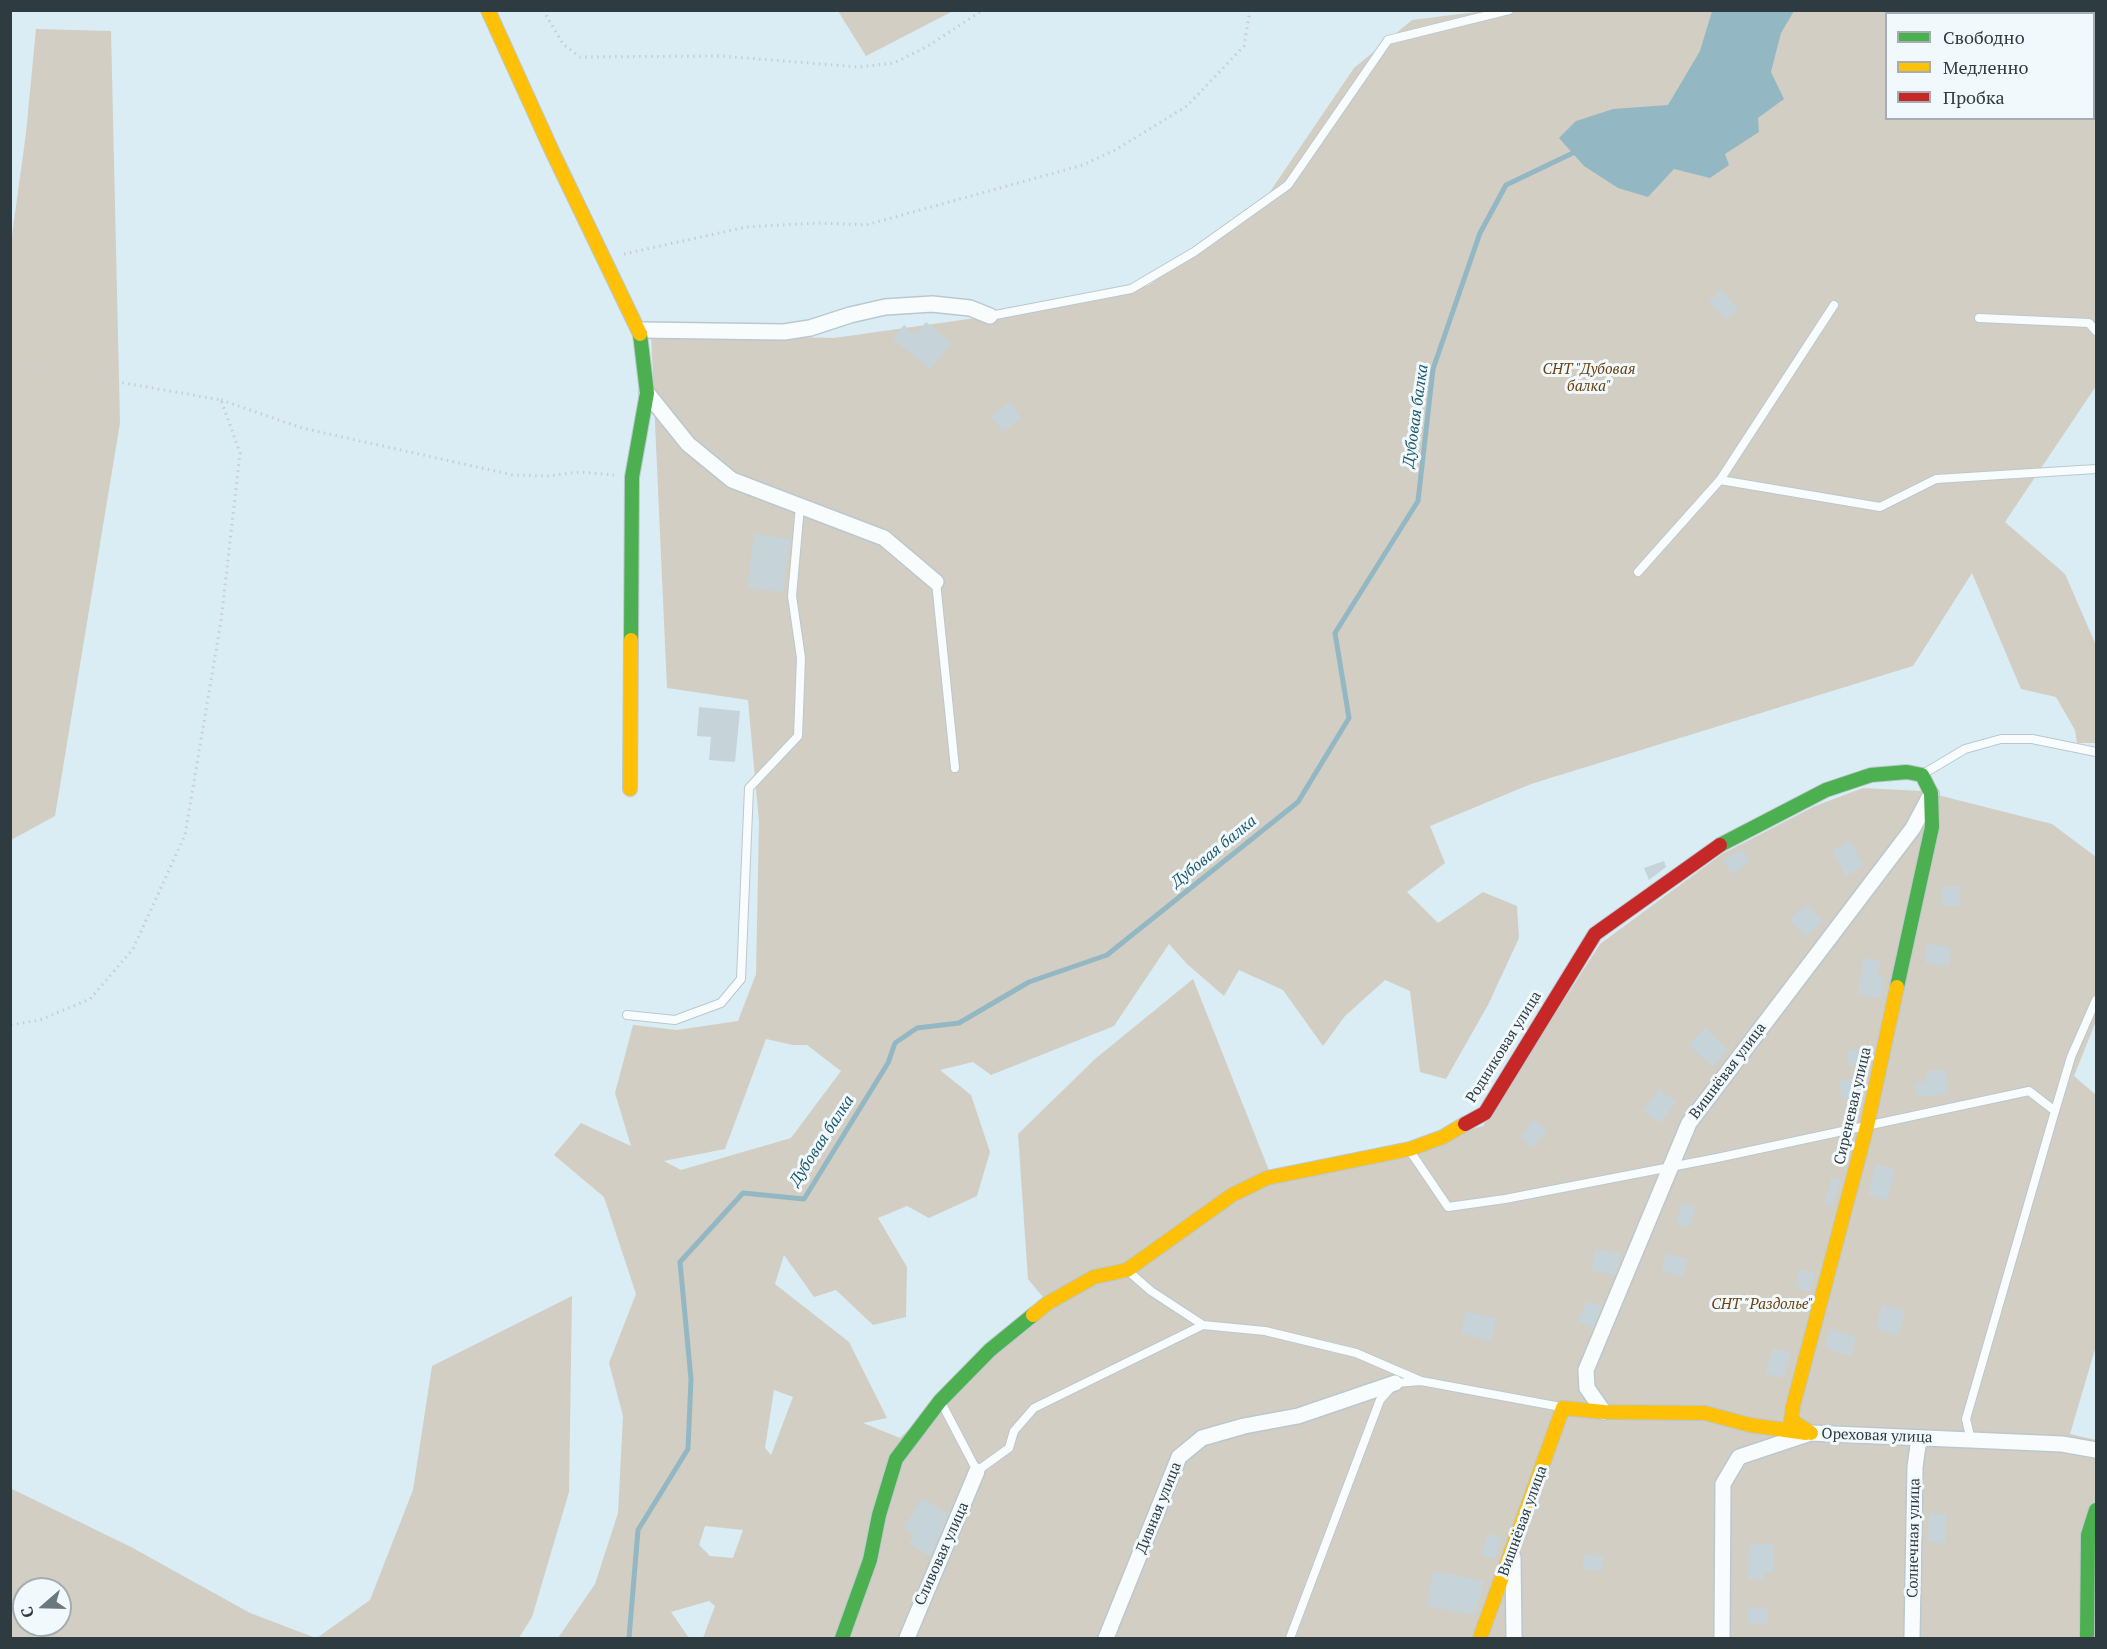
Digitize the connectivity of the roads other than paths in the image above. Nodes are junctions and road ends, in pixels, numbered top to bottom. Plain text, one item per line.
1 (488, 10) edge
2 (1509, 10) edge
3 (1834, 305) dead end
4 (990, 316) joint
5 (1979, 318) dead end
6 (640, 330) junction
7 (2097, 331) edge
8 (647, 393) junction
9 (2097, 469) edge
10 (1720, 480) junction
11 (800, 506) junction
12 (1638, 572) dead end
13 (936, 582) joint
14 (2097, 752) edge
15 (955, 768) dead end
16 (1922, 775) junction
17 (630, 789) dead end
18 (1931, 793) junction
19 (2097, 1000) edge
20 (627, 1015) dead end
21 (2055, 1111) junction
22 (1867, 1126) junction
23 (1410, 1149) junction
24 (1671, 1165) junction
25 (1127, 1270) junction
26 (1203, 1325) junction
27 (1421, 1381) junction
28 (1395, 1383) junction
29 (940, 1401) junction
30 (1563, 1408) junction
31 (1604, 1412) junction
32 (1811, 1433) junction
33 (1919, 1438) junction
34 (1971, 1440) junction
35 (2097, 1450) edge
36 (977, 1471) junction
37 (2097, 1510) edge
38 (1513, 1551) junction
39 (842, 1638) edge
40 (907, 1638) edge
41 (1106, 1638) edge
42 (1290, 1638) edge
43 (1480, 1638) edge
44 (1514, 1638) edge
45 (1722, 1638) edge
46 (1912, 1638) edge
47 (2087, 1638) edge

1 - 6 street
2 - 4 lane
3 - 10 lane
4 - 6 street
5 - 7 lane
6 - 8 street
8 - 11 street
8 - 17 street
9 - 10 lane
10 - 12 lane
11 - 13 street
11 - 20 lane
13 - 15 lane
14 - 16 lane
16 - 18 street, Сиреневая улица
16 - 23 street, Родниковая улица
18 - 22 street, Сиреневая улица
18 - 24 street, Вишнёвая улица
19 - 21 lane
21 - 22 lane
21 - 34 lane
22 - 24 lane
22 - 32 street, Сиреневая улица
23 - 24 lane
23 - 25 street, Родниковая улица
24 - 31 street, Вишнёвая улица
25 - 26 lane
25 - 29 street, Родниковая улица
26 - 27 lane
26 - 36 lane
27 - 28 lane
27 - 30 lane
28 - 41 street, Дивная улица
28 - 42 lane
29 - 36 lane
29 - 39 street, Родниковая улица
30 - 31 street
30 - 38 street, Вишнёвая улица
31 - 32 street
32 - 33 street, Ореховая улица
32 - 45 street, Ореховая улица
33 - 34 street, Ореховая улица
33 - 46 street, Солнечная улица
34 - 35 street, Ореховая улица
36 - 40 street, Сливовая улица
37 - 47 street
38 - 43 street, Вишнёвая улица
38 - 44 street

